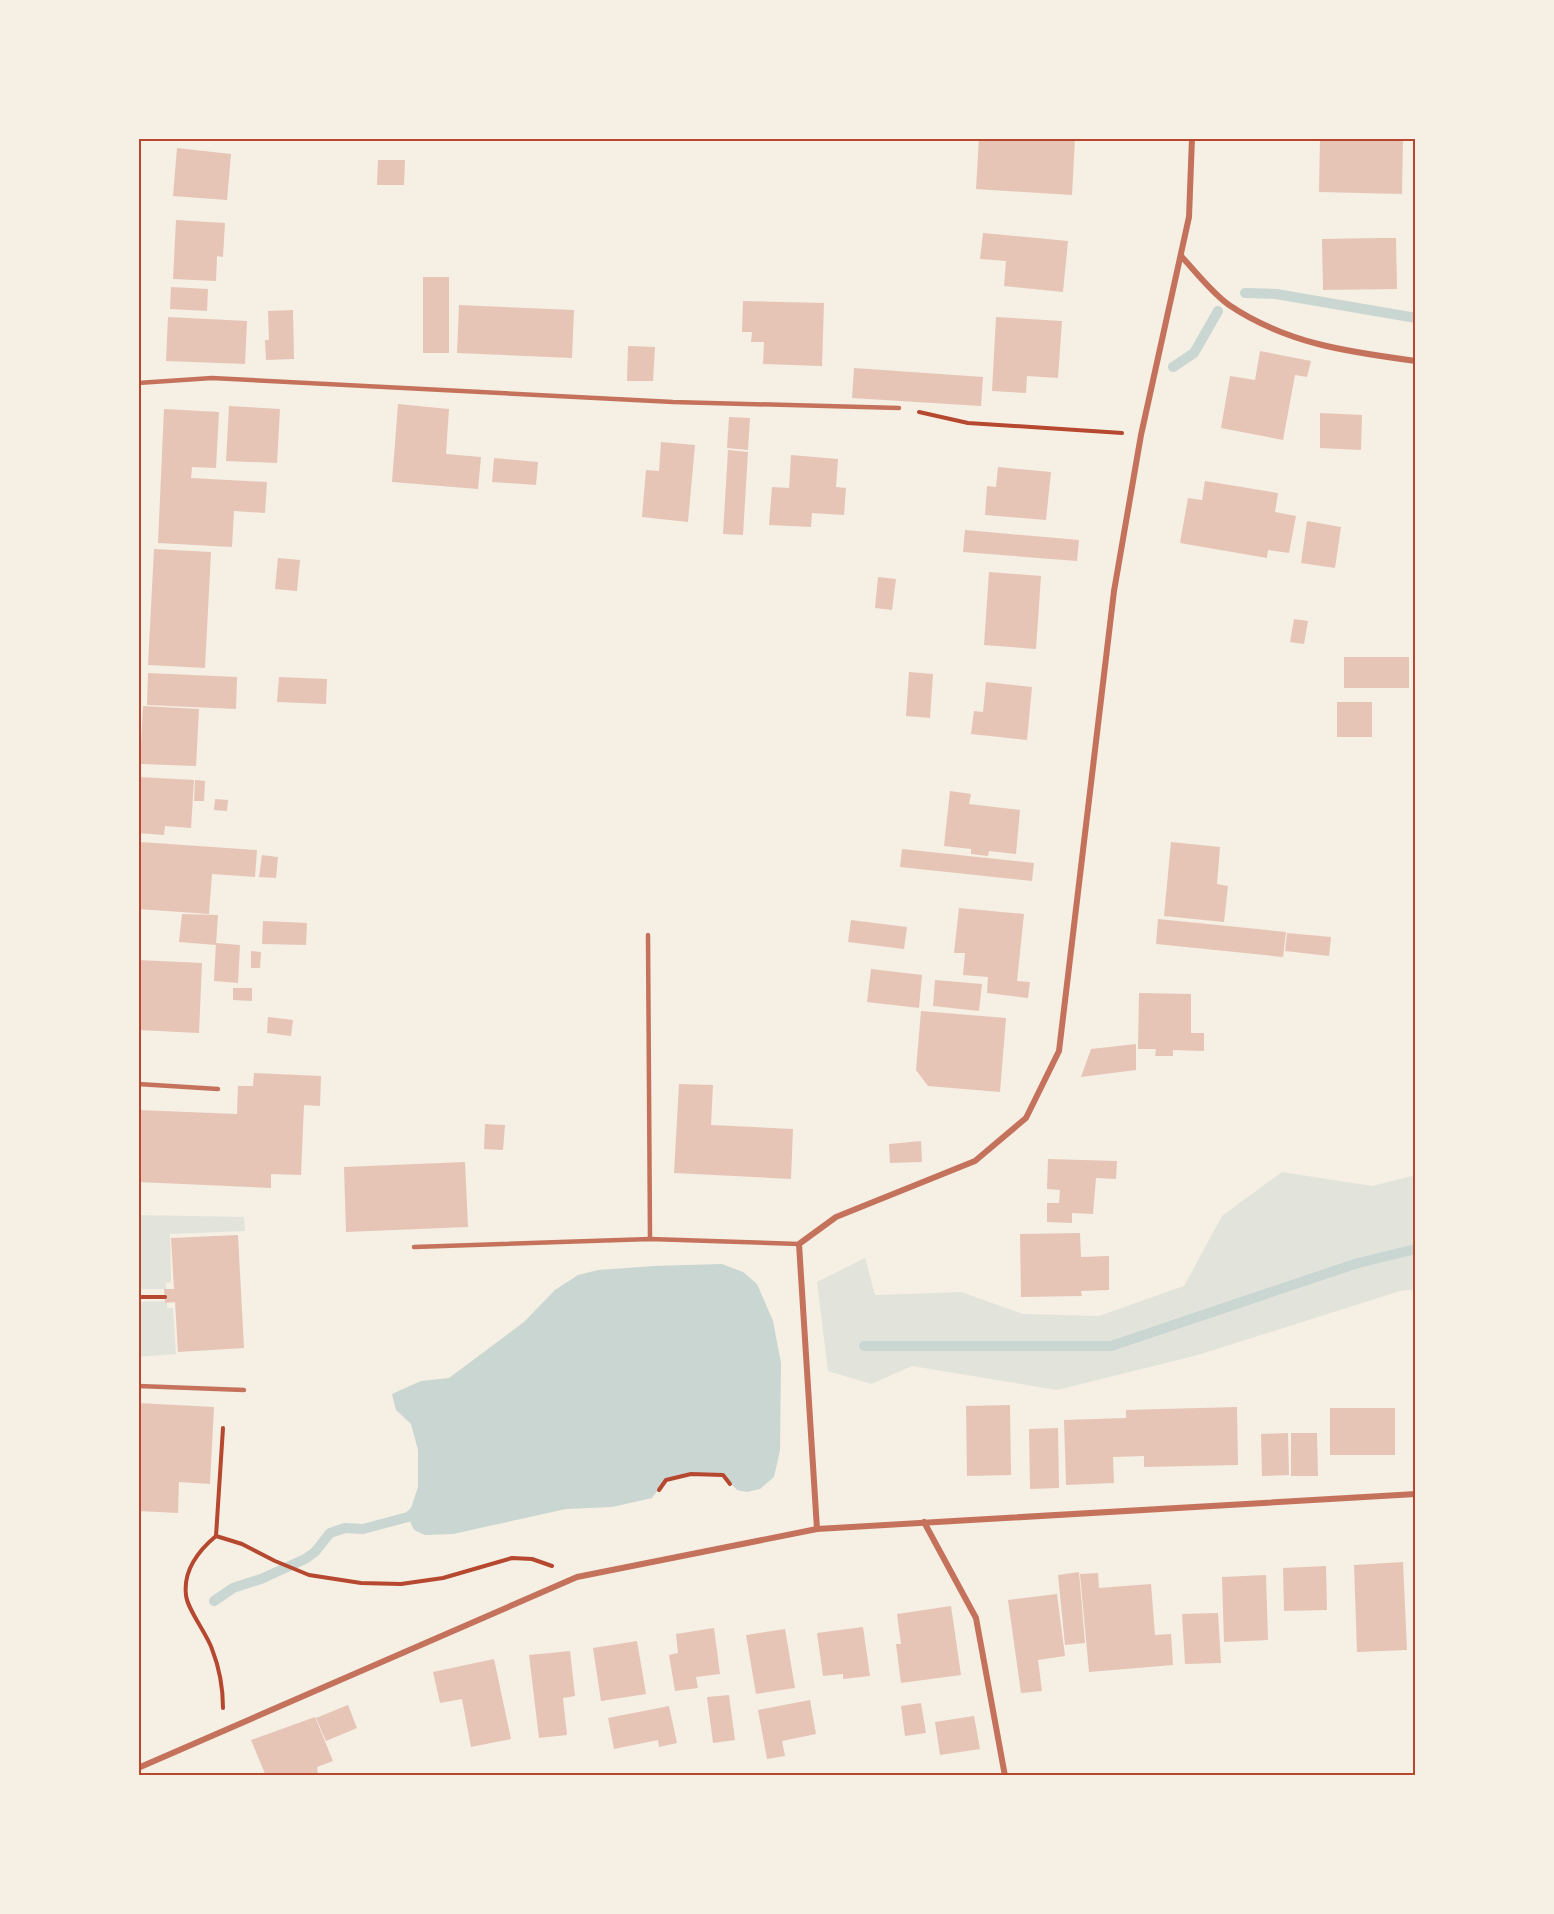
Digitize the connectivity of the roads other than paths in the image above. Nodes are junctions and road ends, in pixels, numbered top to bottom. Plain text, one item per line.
1 (1192, 138) edge
2 (1181, 256) junction
3 (1416, 361) edge
4 (138, 382) edge
5 (899, 408) road end
6 (648, 935) dead end
7 (138, 1084) edge
8 (218, 1089) dead end
9 (650, 1239) junction
10 (800, 1244) junction
11 (414, 1247) dead end
12 (138, 1386) edge
13 (244, 1390) dead end
14 (1416, 1494) edge
15 (924, 1522) junction
16 (817, 1529) junction
17 (138, 1768) edge
18 (1005, 1776) edge

1 - 2 street
2 - 3 street
2 - 10 street
4 - 5 lane
6 - 9 lane
7 - 8 lane
9 - 10 lane
9 - 11 lane
10 - 16 street
12 - 13 lane
14 - 15 street
15 - 16 street
15 - 18 street
16 - 17 street

